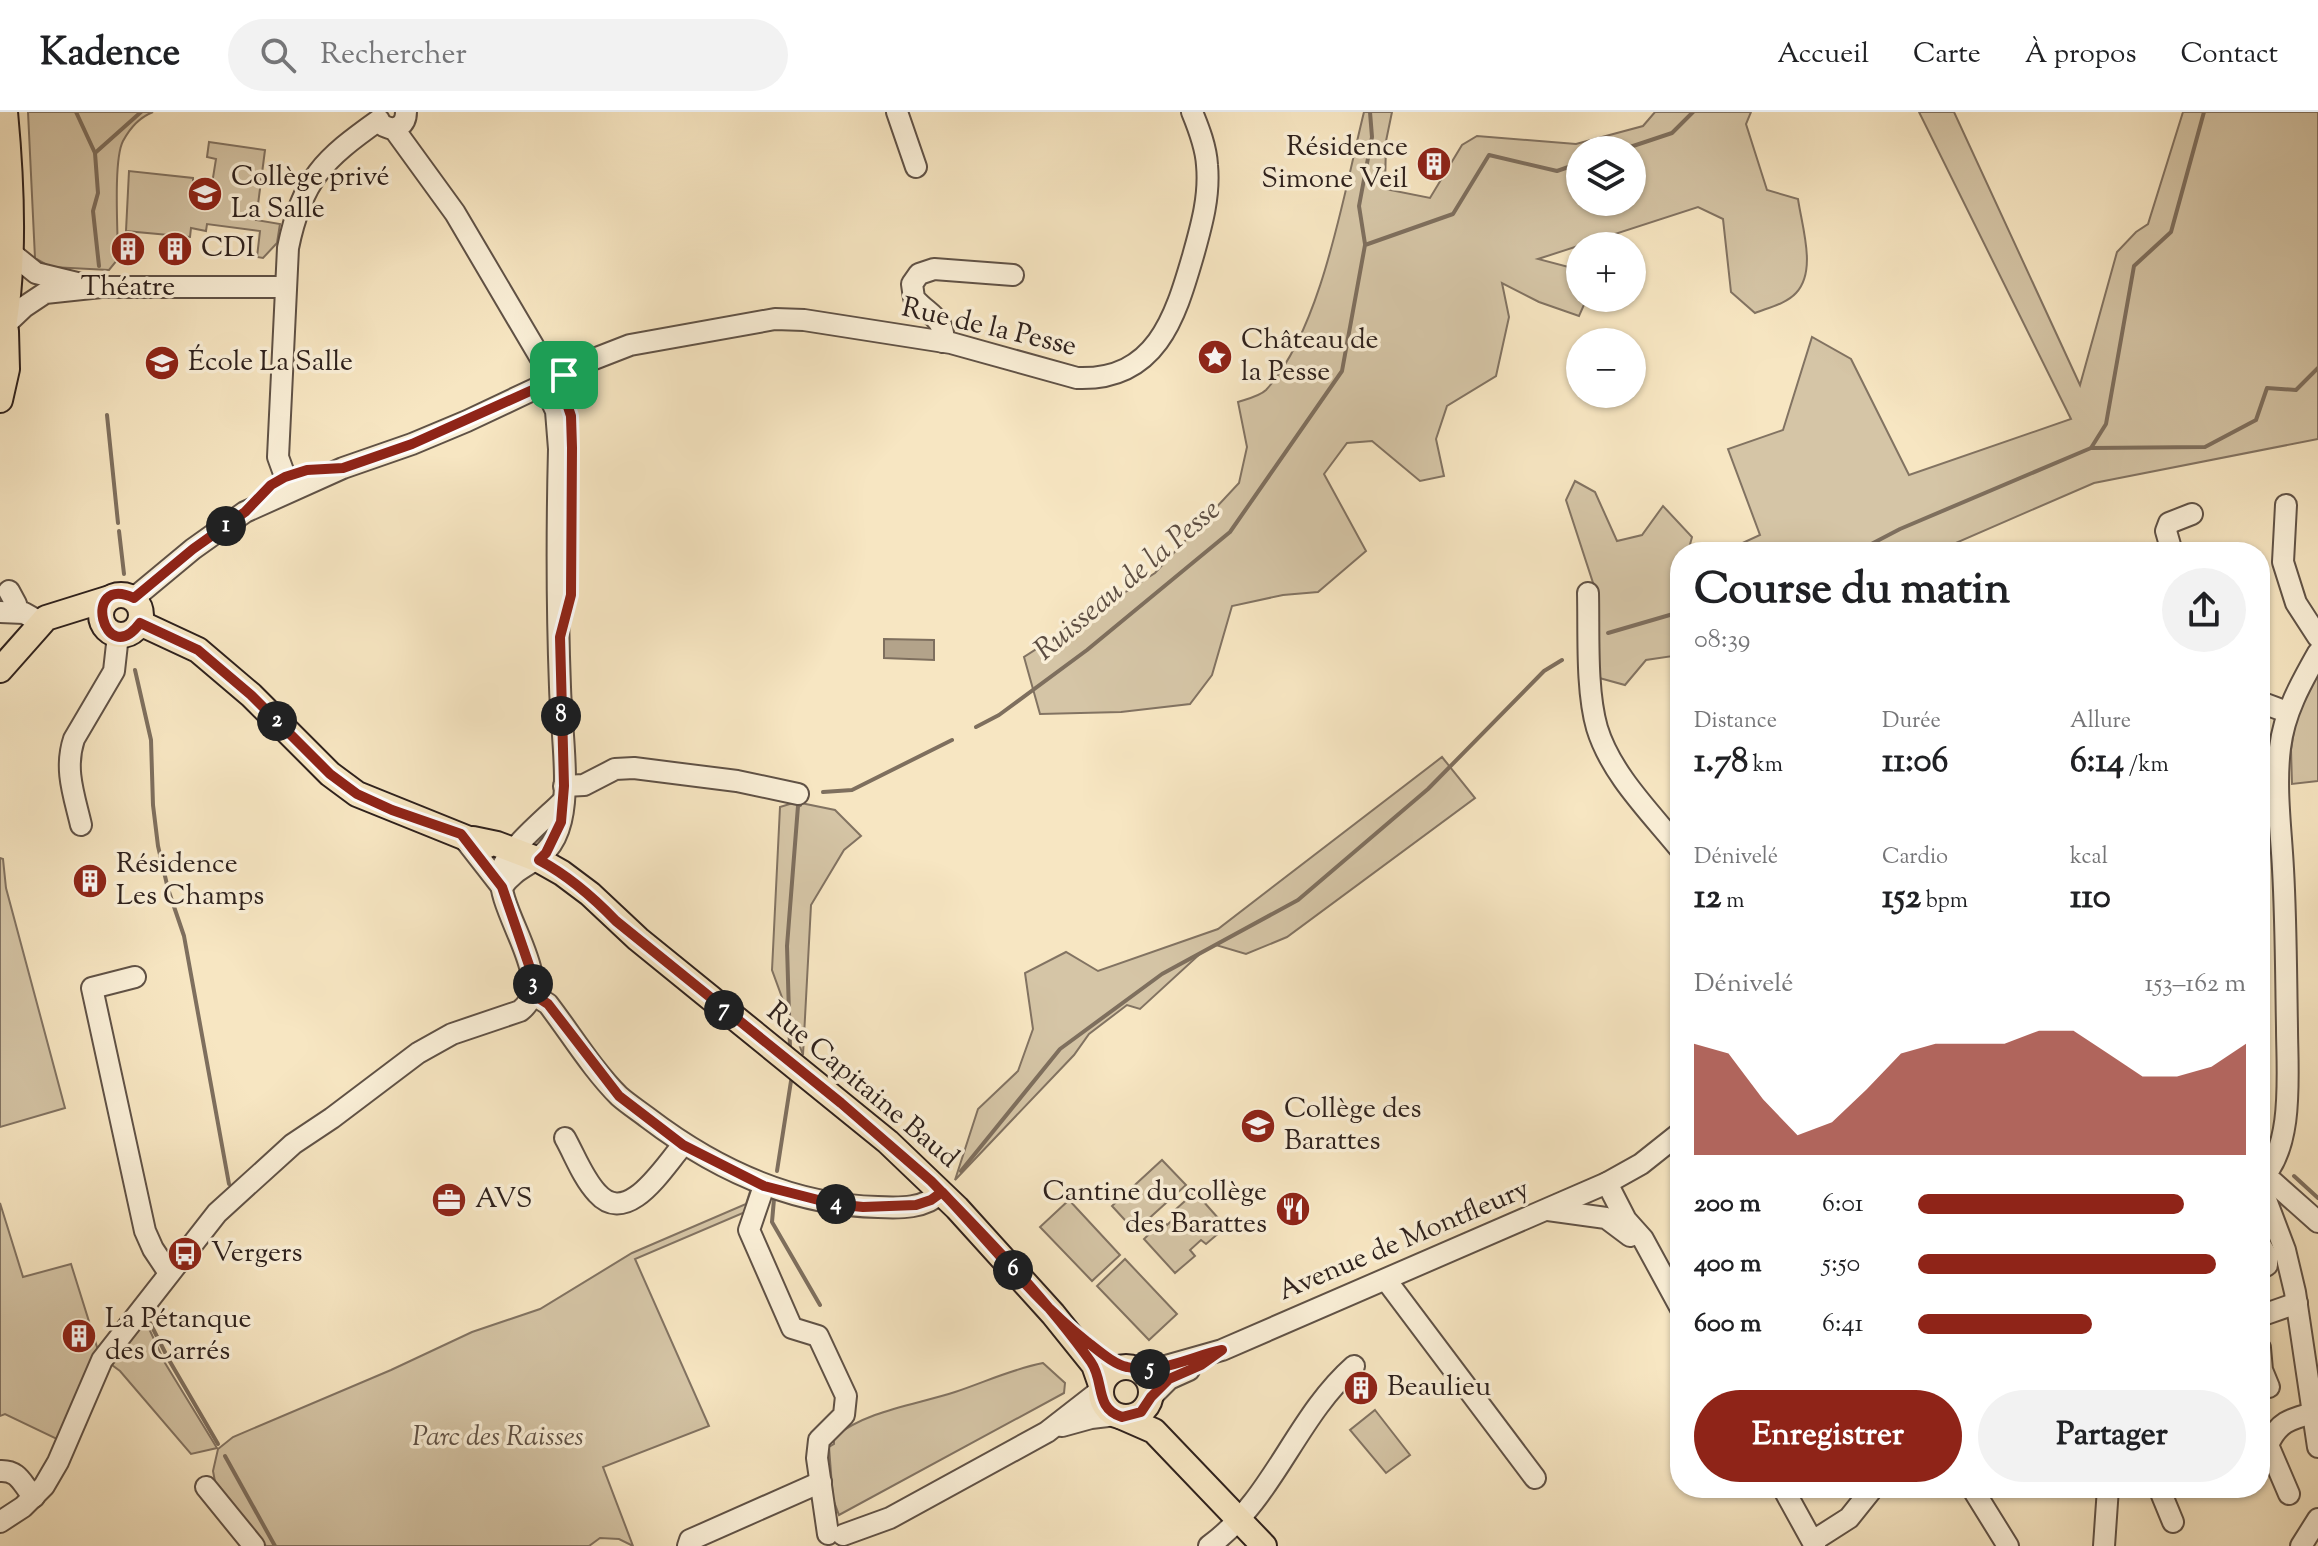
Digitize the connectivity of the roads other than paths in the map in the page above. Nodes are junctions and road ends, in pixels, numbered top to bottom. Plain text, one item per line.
1 (897, 112) edge
2 (1192, 112) edge
3 (5, 113) edge
4 (389, 118) edge
5 (916, 167) dead end
6 (10, 252) junction
7 (36, 273) junction
8 (1013, 275) dead end
9 (9, 286) junction
10 (101, 287) junction
11 (285, 287) junction
12 (40, 295) junction
13 (2, 336) edge
14 (943, 342) junction
15 (552, 384) junction
16 (0, 400) edge
17 (288, 483) junction
18 (2286, 505) dead end
19 (2192, 514) dead end
20 (2169, 542) edge
21 (9, 591) dead end
22 (1588, 593) dead end
23 (122, 598) junction
24 (7, 612) edge
25 (46, 619) junction
26 (140, 623) junction
27 (110, 629) junction
28 (2318, 637) edge
29 (2318, 653) edge
30 (0, 670) edge
31 (2270, 706) edge
32 (2287, 712) junction
33 (563, 794) junction
34 (798, 794) dead end
35 (81, 825) dead end
36 (467, 836) junction
37 (1670, 837) edge
38 (522, 858) junction
39 (502, 887) junction
40 (135, 977) dead end
41 (534, 995) junction
42 (565, 1138) dead end
43 (1670, 1142) edge
44 (683, 1145) junction
45 (2270, 1167) edge
46 (1628, 1171) junction
47 (2270, 1182) edge
48 (1607, 1183) junction
49 (760, 1184) junction
50 (942, 1192) junction
51 (2270, 1209) edge
52 (1545, 1210) junction
53 (1612, 1211) junction
54 (2318, 1222) edge
55 (169, 1273) junction
56 (1386, 1280) junction
57 (1670, 1290) edge
58 (2297, 1303) junction
59 (2270, 1312) edge
60 (1053, 1314) junction
61 (1222, 1350) junction
62 (1354, 1366) dead end
63 (1129, 1367) junction
64 (1101, 1388) junction
65 (1150, 1400) junction
66 (2313, 1413) junction
67 (1119, 1416) junction
68 (1047, 1432) junction
69 (2270, 1440) edge
70 (2318, 1447) edge
71 (2270, 1450) edge
72 (0, 1471) edge
73 (1535, 1478) dead end
74 (821, 1482) junction
75 (206, 1487) dead end
76 (2289, 1494) dead end
77 (34, 1497) junction
78 (1789, 1498) edge
79 (1865, 1498) edge
80 (1978, 1498) edge
81 (2107, 1498) edge
82 (2163, 1498) edge
83 (2318, 1519) edge
84 (1239, 1520) junction
85 (0, 1522) edge
86 (2173, 1522) dead end
87 (838, 1541) edge
88 (1814, 1544) edge
89 (254, 1546) edge
90 (688, 1546) edge
91 (1209, 1546) edge
92 (1264, 1546) edge
93 (2008, 1546) edge
94 (2104, 1546) edge
95 (2301, 1546) edge

1 - 5 street
2 - 14 street, Rue de la Pesse
3 - 6 main road
4 - 11 street
4 - 15 street
6 - 7 street
6 - 9 main road
7 - 9 street
7 - 10 street
8 - 14 street
9 - 12 street
9 - 13 main road
10 - 11 street
10 - 12 street
11 - 17 street
12 - 13 street
13 - 16 main road
14 - 15 street, Rue de la Pesse
15 - 17 street, Rue de la Pesse
15 - 33 street
17 - 23 street, Rue de la Pesse
18 - 28 street
19 - 20 street
21 - 24 street
22 - 37 street
23 - 25 main road
23 - 26 main road
23 - 27 main road
24 - 25 street
25 - 27 main road
25 - 30 main road
26 - 27 main road
26 - 36 main road, Rue Capitaine Baud
27 - 35 street
29 - 32 street
31 - 32 street
32 - 45 street
33 - 34 street
33 - 38 street
33 - 38 street
36 - 38 main road, Rue Capitaine Baud
36 - 39 street
38 - 39 street
38 - 50 main road, Rue Capitaine Baud
39 - 41 street
40 - 55 street
41 - 44 street
41 - 55 street
42 - 44 street
43 - 46 street, Avenue de Montfleury
44 - 49 street
46 - 48 street, Avenue de Montfleury
46 - 53 street
47 - 54 street
48 - 52 street, Avenue de Montfleury
48 - 53 street
49 - 50 street
49 - 74 street
50 - 60 main road, Rue Capitaine Baud
51 - 58 street
52 - 53 street
52 - 56 street, Avenue de Montfleury
53 - 57 street
55 - 77 street
56 - 61 street, Avenue de Montfleury
56 - 73 street
58 - 59 street
58 - 66 street
60 - 63 main road, Rue Capitaine Baud
60 - 64 main road, Rue Capitaine Baud
61 - 63 street, Avenue de Montfleury
61 - 65 street, Avenue de Montfleury
62 - 84 street
63 - 64 main road
63 - 65 main road
64 - 67 main road
64 - 68 street
65 - 67 main road
65 - 84 main road
66 - 69 street
66 - 70 street
67 - 68 street
67 - 84 main road
68 - 87 street
71 - 76 street
72 - 77 street
74 - 87 street
74 - 90 street
75 - 89 street
77 - 85 street
78 - 88 street
79 - 88 street
80 - 93 street
81 - 94 street
82 - 86 street
83 - 95 street
84 - 91 street
84 - 92 main road

